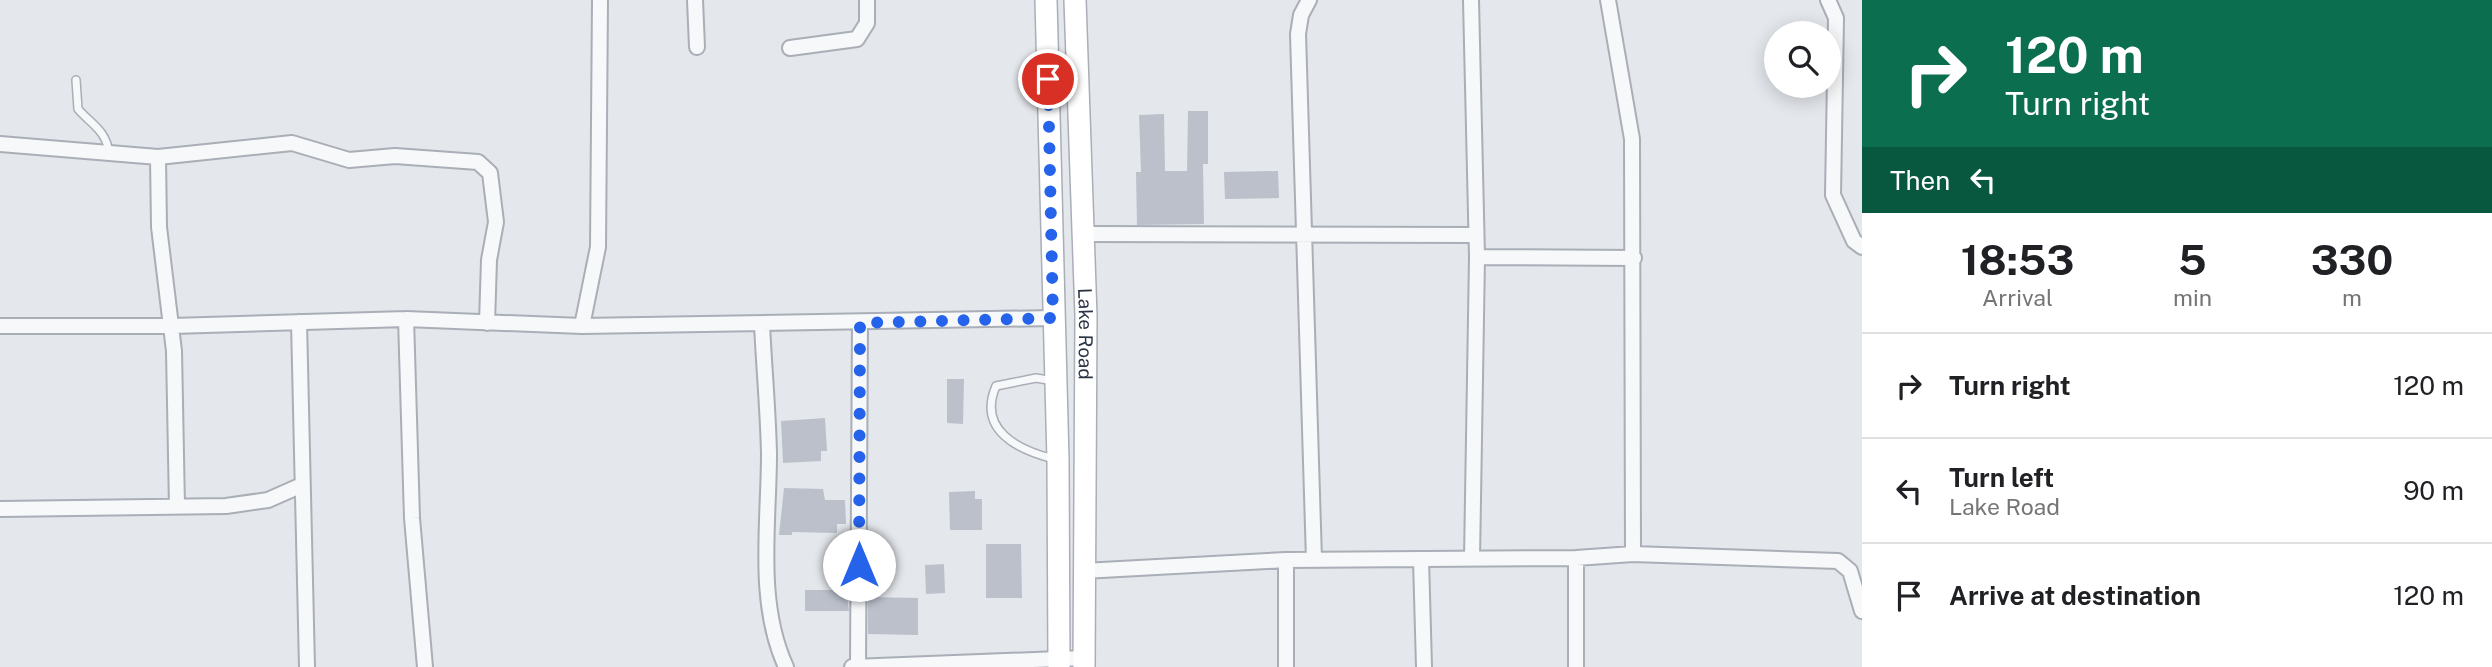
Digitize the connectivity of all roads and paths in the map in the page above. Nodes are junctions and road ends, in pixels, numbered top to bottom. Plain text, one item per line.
1 (600, 0) edge
2 (695, 0) edge
3 (867, 0) edge
4 (1046, 0) edge
5 (1075, 0) edge
6 (1309, 0) edge
7 (1471, 0) edge
8 (1608, 0) edge
9 (1828, 0) edge
10 (697, 47) dead end
11 (790, 48) dead end
12 (76, 80) dead end
13 (0, 144) edge
14 (109, 154) junction
15 (158, 157) junction
16 (1084, 234) junction
17 (1304, 235) junction
18 (1476, 235) junction
19 (1862, 247) edge
20 (1477, 257) junction
21 (1634, 258) junction
22 (1053, 318) junction
23 (406, 319) junction
24 (299, 323) junction
25 (487, 323) junction
26 (860, 323) junction
27 (762, 324) junction
28 (0, 326) edge
29 (172, 326) junction
30 (582, 326) junction
31 (1056, 381) junction
32 (1058, 460) junction
33 (302, 485) junction
34 (177, 507) junction
35 (0, 509) edge
36 (1633, 554) junction
37 (1576, 558) junction
38 (1421, 559) junction
39 (1472, 559) junction
40 (1314, 560) junction
41 (1286, 561) junction
42 (1083, 571) junction
43 (1862, 611) edge
44 (1084, 662) edge
45 (1059, 663) edge
46 (855, 666) edge
47 (307, 667) edge
48 (425, 667) edge
49 (786, 667) edge
50 (1286, 667) edge
51 (1424, 667) edge
52 (1576, 667) edge

1 - 30 street
2 - 10 street
3 - 11 street
4 - 22 main road, Lake Road
5 - 16 main road, Lake Road
6 - 17 street
7 - 18 street
8 - 21 street
9 - 19 street
12 - 14 lane
13 - 14 street
14 - 15 street
15 - 25 street
15 - 29 street
16 - 17 street
16 - 42 main road, Lake Road
17 - 18 street
17 - 40 street
18 - 20 street
20 - 21 street
20 - 39 street
21 - 36 street
22 - 26 street
22 - 31 main road, Lake Road
23 - 24 street
23 - 25 street
23 - 48 street
24 - 29 street
24 - 33 street
25 - 30 street
26 - 27 street
26 - 46 street
27 - 30 street
27 - 49 street
28 - 29 street
29 - 34 street
31 - 32 main road, Lake Road
31 - 32 lane
32 - 45 main road, Lake Road
33 - 34 street
33 - 47 street
34 - 35 street
36 - 37 street
36 - 43 street
37 - 39 street
37 - 52 street
38 - 39 street
38 - 40 street
38 - 51 street
40 - 41 street
41 - 42 street
41 - 50 street
42 - 44 main road, Lake Road
44 - 45 street
45 - 46 street

